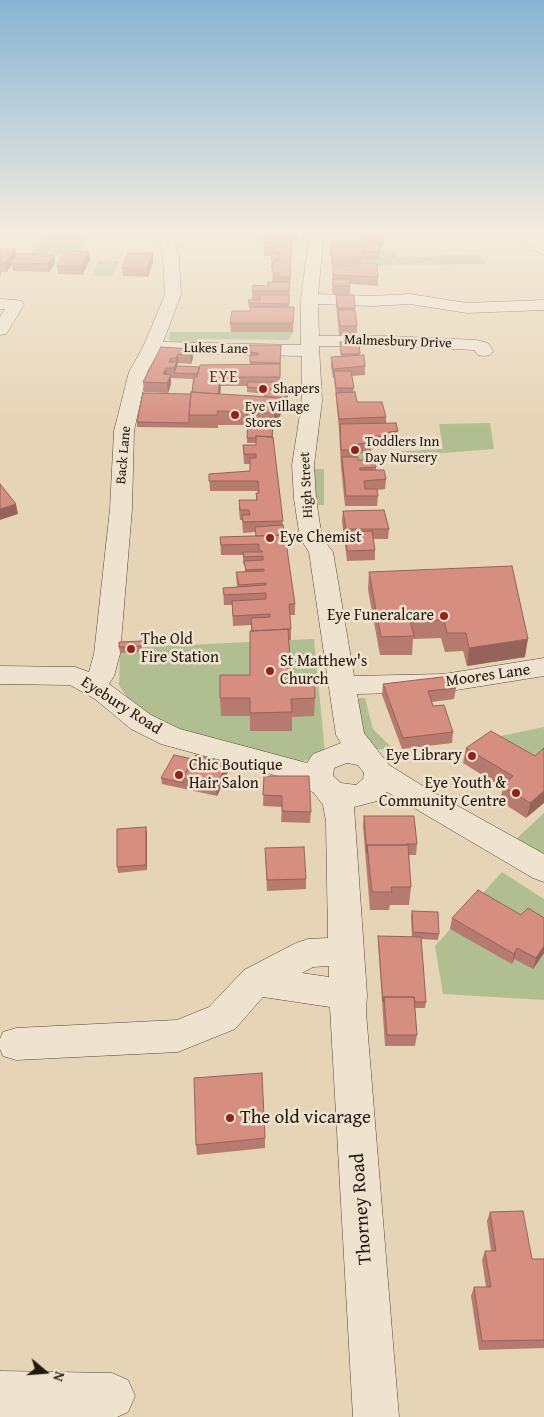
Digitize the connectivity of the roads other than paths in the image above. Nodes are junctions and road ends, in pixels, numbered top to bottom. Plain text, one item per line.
1 (173, 297) edge
2 (309, 299) joint
3 (0, 304) edge
4 (544, 305) edge
5 (0, 330) edge
6 (310, 346) junction
7 (152, 347) junction
8 (484, 351) dead end
9 (544, 667) edge
10 (0, 675) edge
11 (94, 686) junction
12 (343, 686) junction
13 (345, 775) junction
14 (544, 870) edge
15 (346, 951) junction
16 (256, 980) junction
17 (349, 994) junction
18 (16, 1044) dead end
19 (0, 1394) edge
20 (112, 1396) dead end
21 (376, 1417) edge

1 - 7 street, Back Lane
2 - 4 street
2 - 6 street, High Street
3 - 5 street
6 - 7 street, Lukes Lane
6 - 8 street, Malmesbury Drive
6 - 12 street, High Street
7 - 11 street, Back Lane
9 - 12 street, Moores Lane
10 - 11 street, Eyebury Road
11 - 13 street, Eyebury Road
12 - 13 street, High Street
13 - 14 street, Eyebury Road
13 - 15 street, Thorney Road
15 - 16 street
15 - 17 street, Thorney Road
16 - 17 street
16 - 18 street
17 - 21 street, Thorney Road
19 - 20 street

